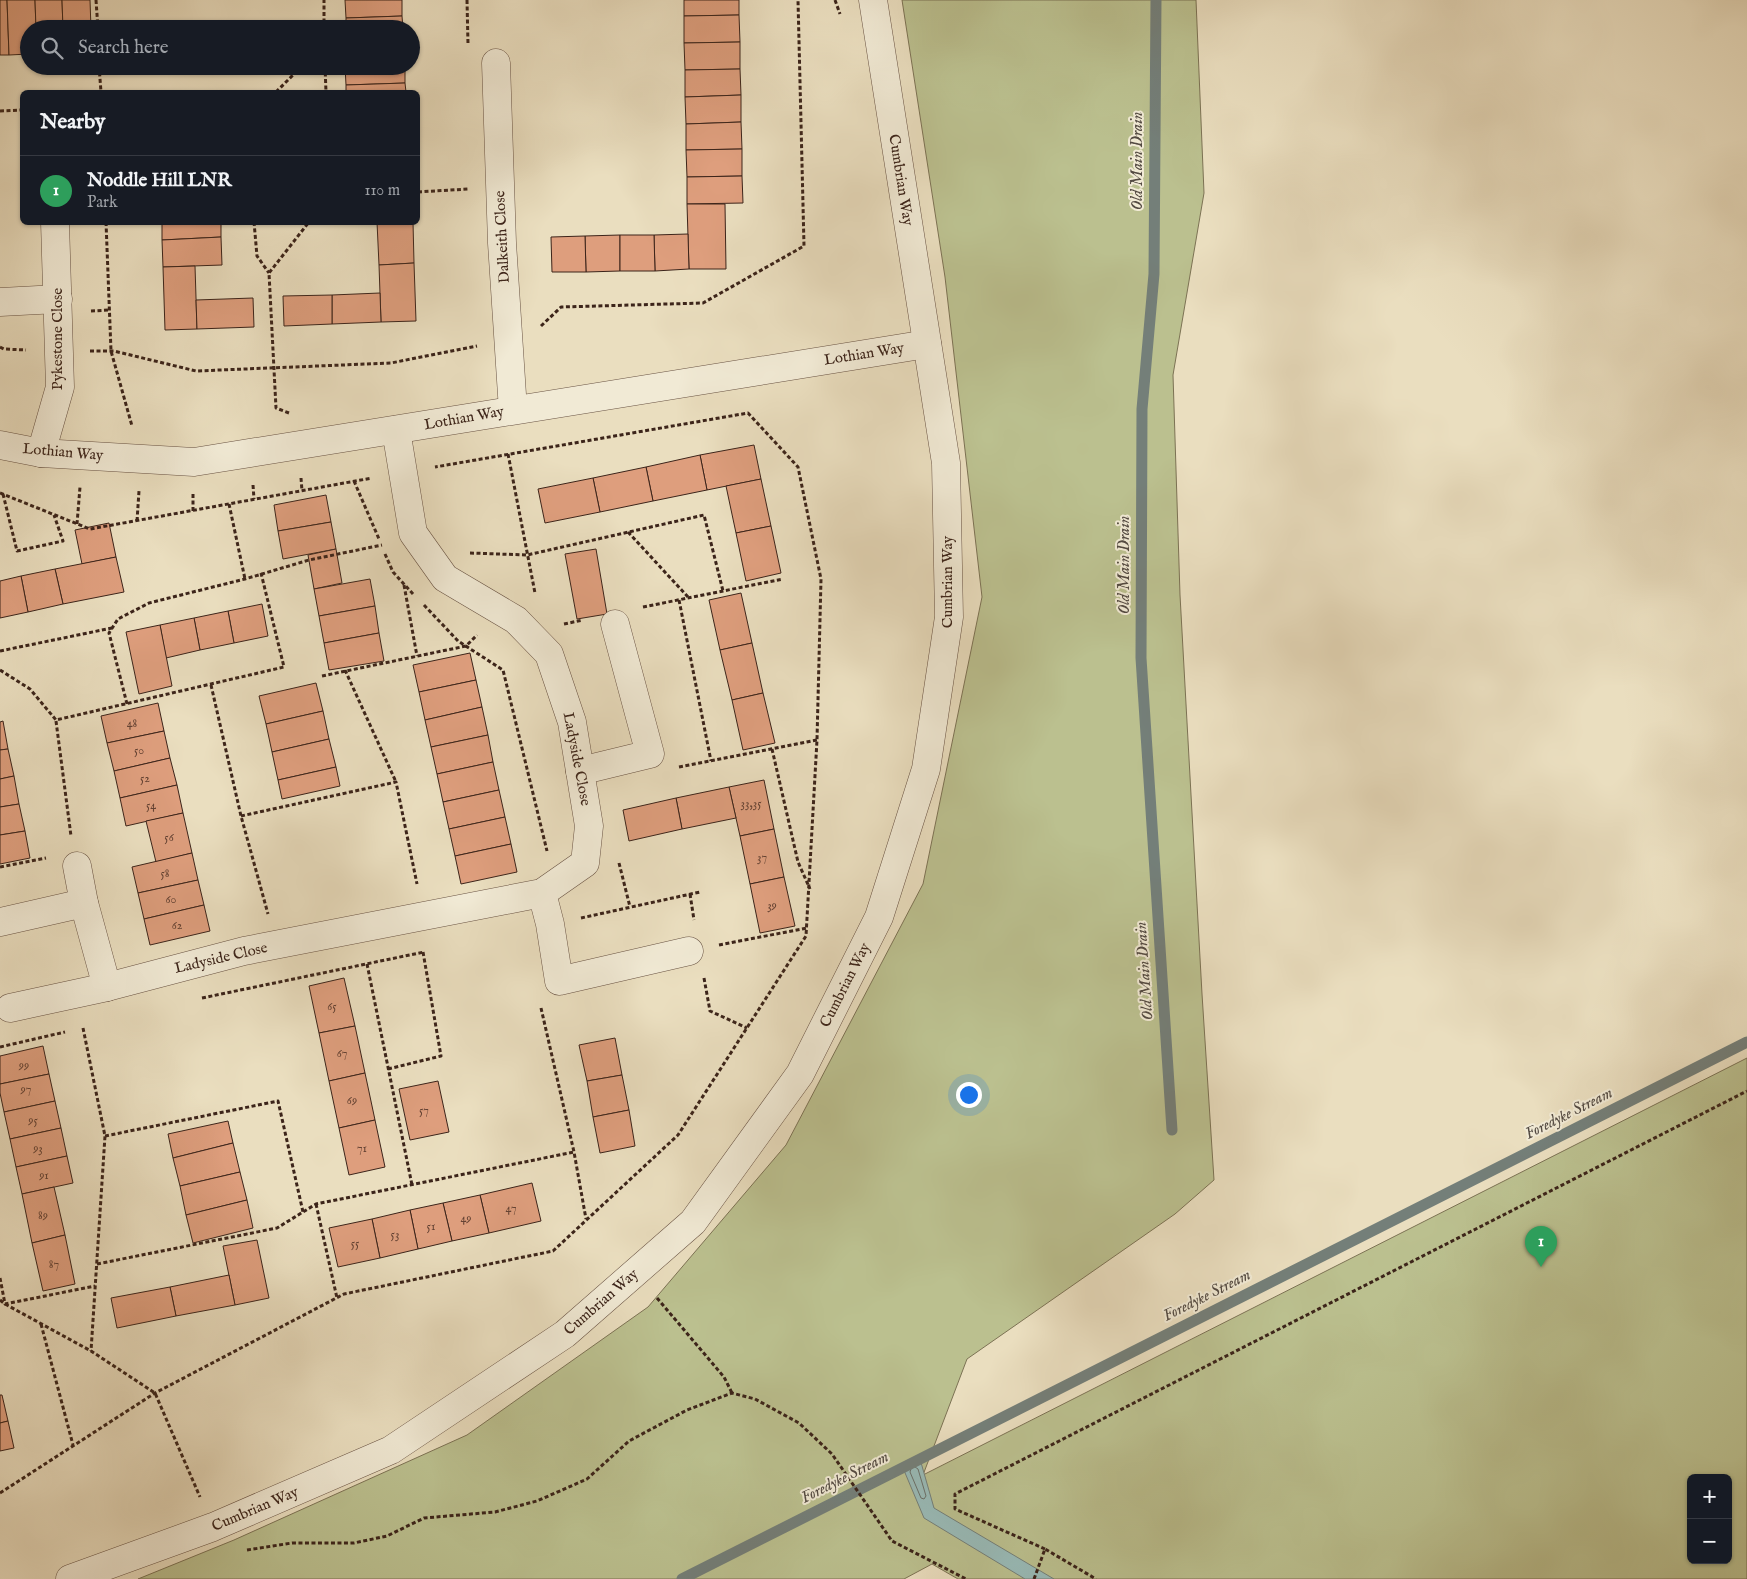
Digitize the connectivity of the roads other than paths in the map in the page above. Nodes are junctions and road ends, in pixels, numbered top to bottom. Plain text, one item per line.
1 (873, 0) edge
2 (496, 63) dead end
3 (55, 225) edge
4 (58, 299) junction
5 (0, 302) edge
6 (927, 344) junction
7 (513, 410) junction
8 (396, 430) junction
9 (0, 445) edge
10 (41, 452) junction
11 (615, 624) dead end
12 (580, 771) junction
13 (75, 855) road end
14 (547, 890) junction
15 (84, 903) junction
16 (0, 922) edge
17 (689, 951) dead end
18 (107, 987) junction
19 (10, 1008) dead end
20 (70, 1579) edge

1 - 6 street, Cumbrian Way
2 - 7 street, Dalkeith Close
3 - 4 street, Pykestone Close
4 - 5 street
4 - 10 street, Pykestone Close
6 - 7 street, Lothian Way
6 - 20 street, Cumbrian Way
7 - 8 street, Lothian Way
8 - 10 street, Lothian Way
8 - 12 street, Ladyside Close
9 - 10 street, Lothian Way
11 - 12 street
12 - 14 street, Ladyside Close
13 - 15 street
14 - 17 street
14 - 18 street, Ladyside Close
15 - 16 street
15 - 18 street
18 - 19 street, Ladyside Close

